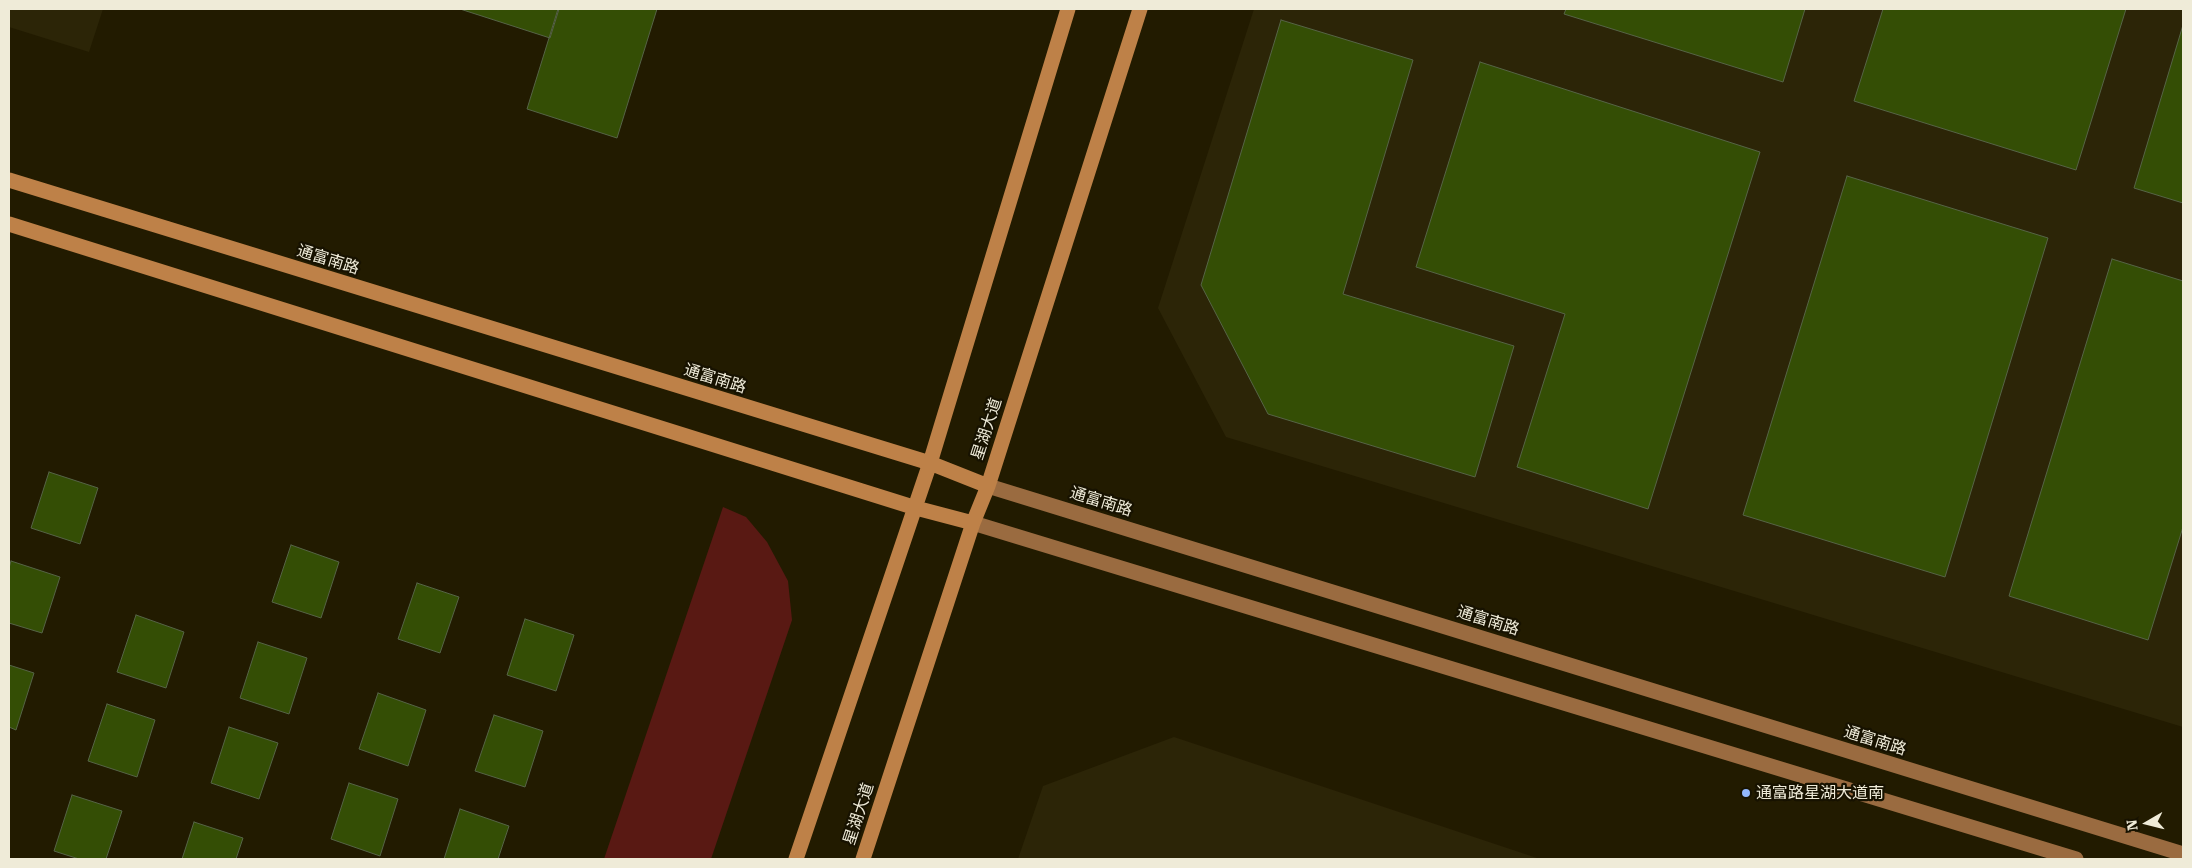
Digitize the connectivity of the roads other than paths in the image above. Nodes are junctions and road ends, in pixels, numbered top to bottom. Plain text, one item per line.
1 (1068, 9) edge
2 (1140, 9) edge
3 (9, 180) edge
4 (9, 224) edge
5 (930, 463) junction
6 (988, 486) junction
7 (916, 508) junction
8 (973, 522) junction
9 (2183, 854) edge
10 (796, 859) edge
11 (863, 859) edge
12 (2076, 859) edge

1 - 5 main road
2 - 6 main road, 星湖大道
3 - 5 main road, 通富南路
4 - 7 main road
5 - 6 main road, 通富南路
5 - 7 main road
6 - 8 main road, 星湖大道
6 - 9 main road, 通富南路
7 - 8 main road
7 - 10 main road
8 - 11 main road, 星湖大道
8 - 12 main road

